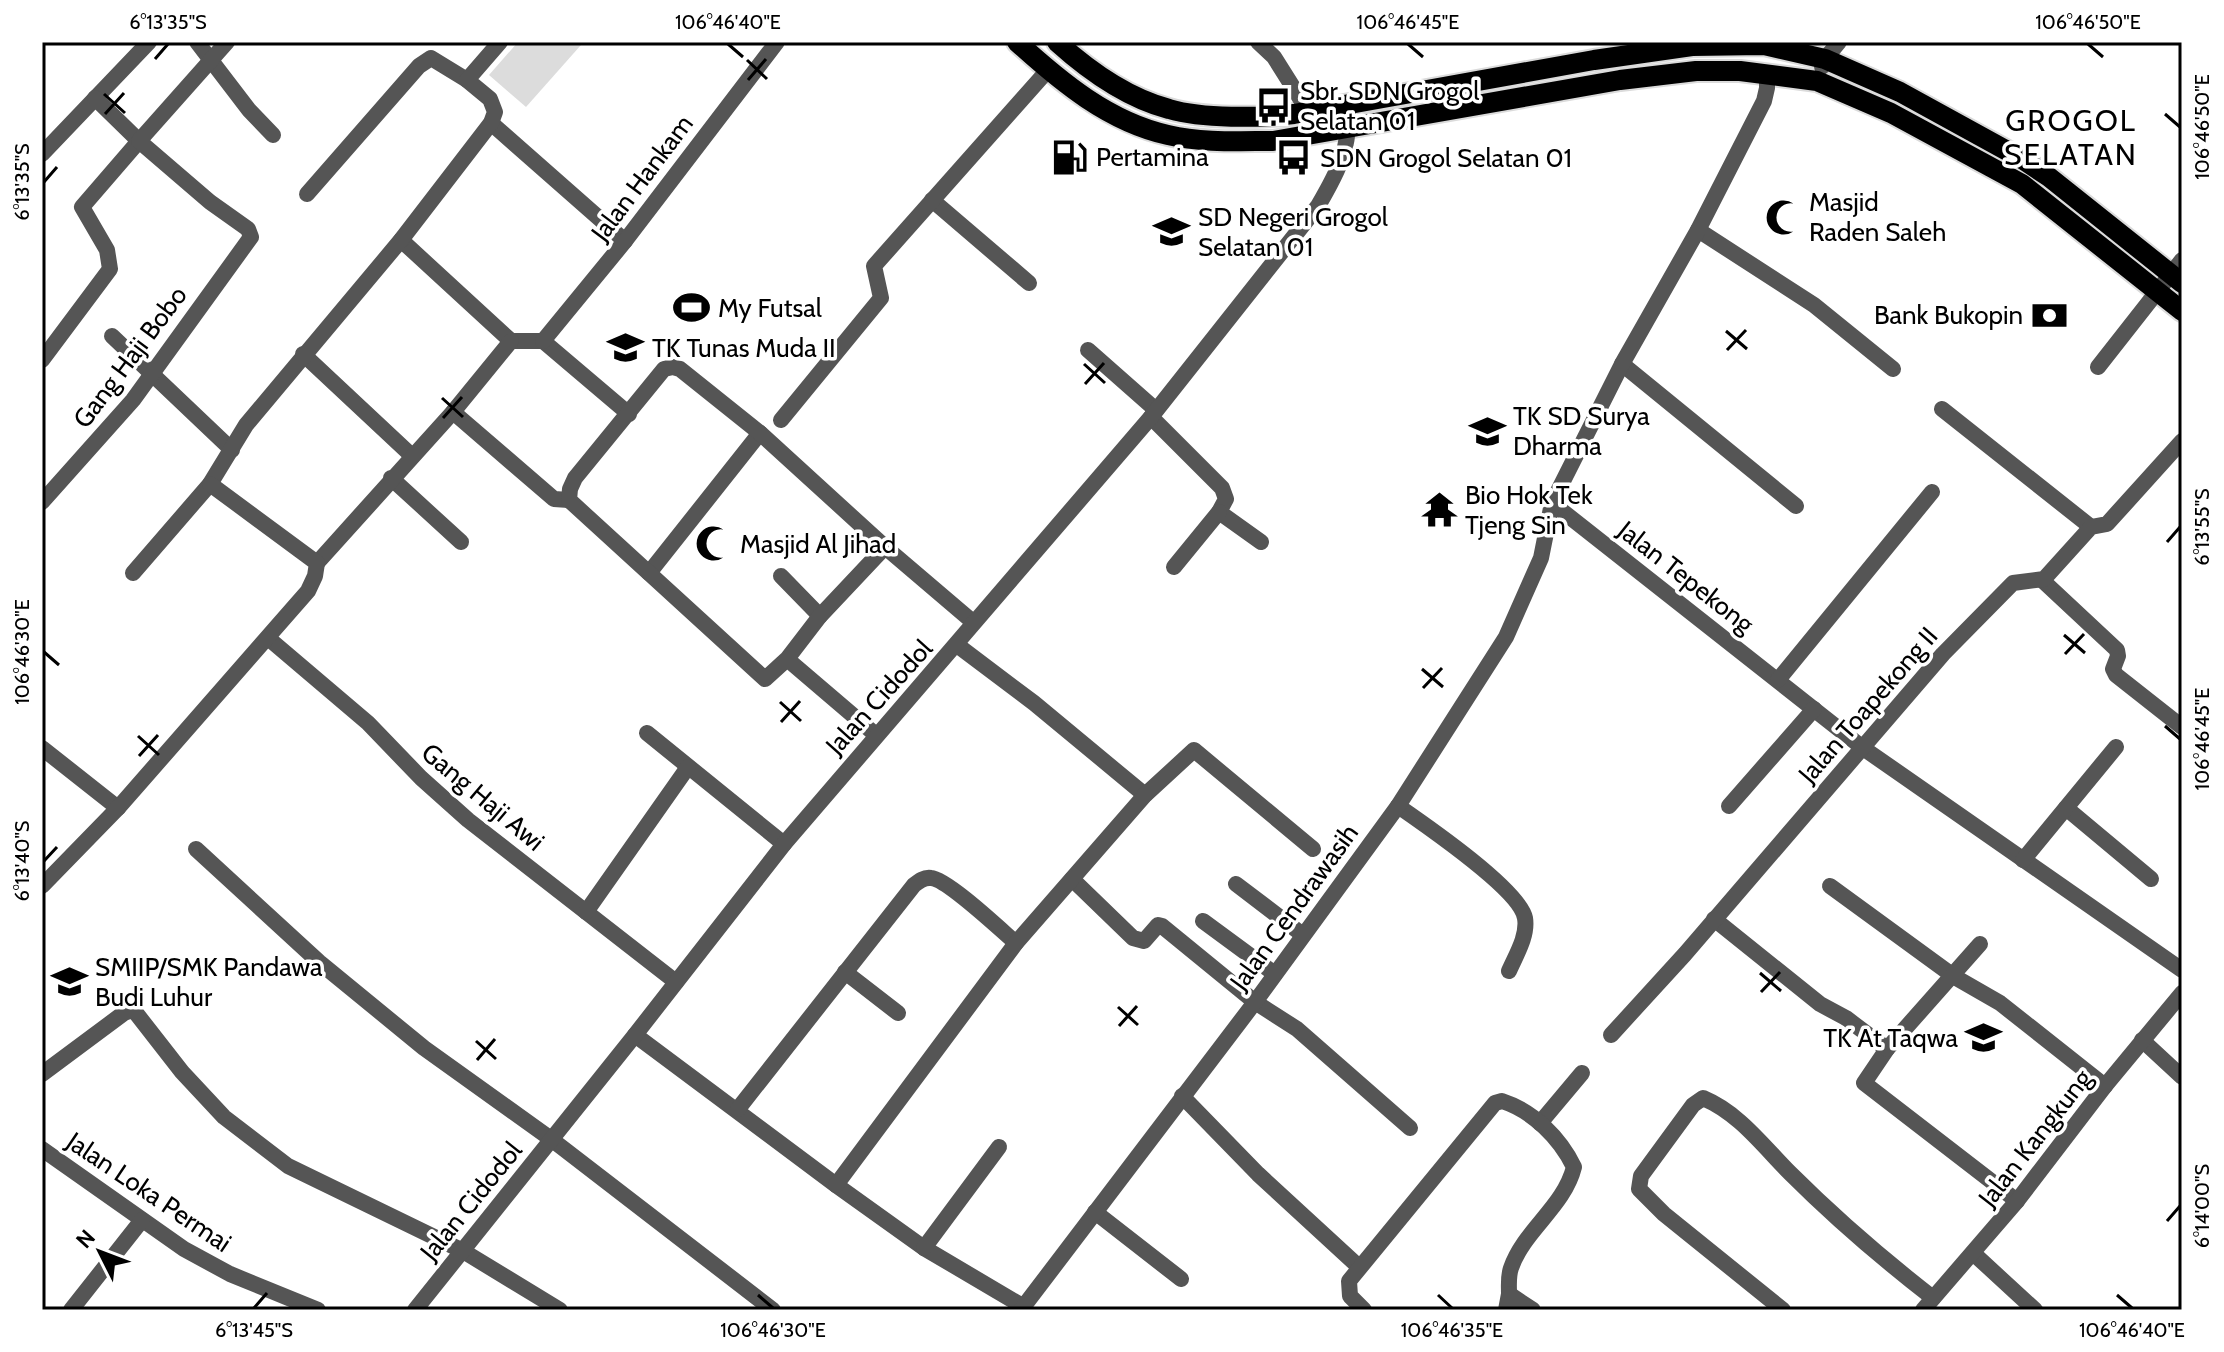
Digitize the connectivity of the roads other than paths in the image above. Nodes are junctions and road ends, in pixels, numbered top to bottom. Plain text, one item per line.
1 (149, 42) edge
2 (197, 42) edge
3 (227, 42) edge
4 (500, 42) edge
5 (777, 42) edge
6 (1017, 42) edge
7 (1057, 42) edge
8 (1258, 42) edge
9 (1839, 42) edge
10 (1763, 43) edge
11 (1825, 59) junction
12 (210, 62) junction
13 (1048, 70) junction
14 (1767, 73) junction
15 (467, 80) junction
16 (1817, 81) junction
17 (95, 98) junction
18 (1347, 104) junction
19 (1308, 111) junction
20 (491, 123) junction
21 (1350, 128) junction
22 (273, 135) dead end
23 (139, 141) junction
24 (42, 154) edge
25 (42, 171) edge
26 (307, 194) dead end
27 (932, 200) junction
28 (2099, 216) junction
29 (1698, 230) junction
30 (2086, 233) junction
31 (401, 240) junction
32 (625, 241) junction
33 (2178, 272) edge
34 (1029, 283) dead end
35 (2157, 290) junction
36 (2182, 311) edge
37 (112, 336) dead end
38 (511, 341) junction
39 (543, 341) junction
40 (1088, 350) dead end
41 (303, 354) junction
42 (42, 360) edge
43 (1622, 364) junction
44 (2098, 367) dead end
45 (1893, 369) dead end
46 (151, 375) junction
47 (1942, 409) dead end
48 (453, 412) junction
49 (1153, 413) junction
50 (629, 414) junction
51 (781, 420) dead end
52 (760, 433) junction
53 (2182, 441) edge
54 (232, 450) junction
55 (411, 455) junction
56 (391, 478) junction
57 (210, 484) junction
58 (1932, 492) dead end
59 (569, 500) junction
60 (42, 502) edge
61 (1552, 503) junction
62 (1796, 506) dead end
63 (1219, 512) junction
64 (2091, 527) junction
65 (461, 542) dead end
66 (1261, 542) dead end
67 (885, 547) junction
68 (317, 563) junction
69 (1174, 567) dead end
70 (133, 573) dead end
71 (649, 573) junction
72 (781, 576) dead end
73 (2042, 580) junction
74 (820, 616) junction
75 (973, 622) junction
76 (268, 638) junction
77 (957, 645) junction
78 (787, 659) junction
79 (1778, 680) junction
80 (1814, 709) junction
81 (2182, 727) edge
82 (647, 733) dead end
83 (876, 735) junction
84 (2116, 747) dead end
85 (42, 748) edge
86 (1863, 748) junction
87 (688, 767) junction
88 (1145, 795) junction
89 (1398, 806) junction
90 (1729, 806) dead end
91 (118, 808) junction
92 (2066, 808) junction
93 (784, 844) junction
94 (196, 849) dead end
95 (1313, 849) dead end
96 (2023, 860) junction
97 (1072, 879) junction
98 (2151, 879) dead end
99 (1236, 884) dead end
100 (42, 886) edge
101 (1830, 886) dead end
102 (586, 912) junction
103 (1714, 919) junction
104 (1203, 921) dead end
105 (1303, 935) junction
106 (1016, 943) junction
107 (1980, 944) dead end
108 (2182, 970) edge
109 (1509, 971) dead end
110 (845, 972) junction
111 (1275, 974) junction
112 (1953, 976) junction
113 (676, 982) junction
114 (2182, 993) edge
115 (1255, 1002) junction
116 (898, 1013) dead end
117 (635, 1035) junction
118 (1611, 1035) dead end
119 (2142, 1040) junction
120 (1887, 1049) junction
121 (1582, 1073) dead end
122 (42, 1074) edge
123 (2182, 1077) edge
124 (2105, 1086) junction
125 (1182, 1096) junction
126 (738, 1109) junction
127 (1540, 1123) junction
128 (1410, 1128) dead end
129 (551, 1139) junction
130 (999, 1147) dead end
131 (46, 1158) edge
132 (836, 1185) junction
133 (2017, 1201) junction
134 (1095, 1212) junction
135 (142, 1220) junction
136 (924, 1248) junction
137 (463, 1251) junction
138 (1973, 1253) junction
139 (1359, 1267) junction
140 (1181, 1279) dead end
141 (1508, 1302) edge
142 (1928, 1304) edge
143 (1022, 1308) edge
144 (71, 1310) edge
145 (318, 1310) edge
146 (415, 1310) edge
147 (560, 1310) edge
148 (773, 1310) edge
149 (1364, 1310) edge
150 (1533, 1310) edge
151 (1783, 1310) edge
152 (2035, 1310) edge

1 - 17 street
2 - 12 street
3 - 12 street
4 - 15 street
5 - 32 street, Jalan Hankam
6 - 13 main road
7 - 19 main road
8 - 19 street
9 - 11 street
10 - 11 main road
10 - 14 street
10 - 18 main road
11 - 16 street
11 - 28 main road
12 - 22 street
12 - 23 street
13 - 21 main road
13 - 27 street
14 - 16 main road
14 - 21 main road
14 - 29 street
15 - 20 street
15 - 26 street
16 - 30 main road
17 - 23 street
17 - 24 street
18 - 19 main road
18 - 21 street, Jalan Cidodol
20 - 31 street
20 - 32 street
21 - 49 street, Jalan Cidodol
23 - 42 street
23 - 46 street, Gang Haji Bobo
24 - 25 street
27 - 34 street
27 - 51 street
28 - 30 main road
28 - 33 main road
29 - 43 street
29 - 45 street
30 - 35 main road
31 - 38 street
31 - 41 street
32 - 39 street, Jalan Hankam
33 - 35 street
35 - 36 main road
35 - 44 street
37 - 46 street
38 - 39 street
38 - 48 street
39 - 50 street
40 - 49 street
41 - 54 street
41 - 55 street
43 - 61 street
43 - 62 street
46 - 54 street
46 - 60 street, Gang Haji Bobo
47 - 64 street
48 - 55 street
48 - 59 street
49 - 63 street
49 - 75 street, Jalan Cidodol
50 - 52 street
50 - 59 street
52 - 67 street
52 - 71 street
53 - 64 street
54 - 57 street
55 - 56 street
56 - 65 street
56 - 68 street
57 - 68 street
57 - 70 street
58 - 79 street
59 - 71 street
61 - 79 street, Jalan Tepekong
61 - 89 street, Jalan Cendrawasih
63 - 66 street
63 - 69 street
64 - 73 street
67 - 74 street
67 - 75 street
68 - 76 street
71 - 78 street
72 - 74 street
73 - 81 street
73 - 86 street, Jalan Toapekong II
74 - 78 street
75 - 77 street, Jalan Cidodol
76 - 91 street
76 - 102 street, Gang Haji Awi
77 - 83 street, Jalan Cidodol
77 - 88 street
78 - 83 street
79 - 80 street, Jalan Tepekong
80 - 86 street, Jalan Tepekong
80 - 90 street
82 - 87 street
83 - 93 street, Jalan Cidodol
84 - 92 street
85 - 91 street
86 - 96 street, Jalan Tepekong
86 - 103 street, Jalan Toapekong II
87 - 93 street
87 - 102 street
88 - 95 street
88 - 97 street
89 - 105 street, Jalan Cendrawasih
89 - 109 street
91 - 100 street
92 - 96 street
92 - 98 street
93 - 113 street, Jalan Cidodol
94 - 129 street
96 - 108 street, Jalan Tepekong
97 - 106 street
97 - 115 street
99 - 105 street
101 - 112 street
102 - 113 street, Gang Haji Awi
103 - 118 street, Jalan Toapekong II
103 - 120 street
104 - 111 street
105 - 111 street, Jalan Cendrawasih
106 - 110 street
106 - 132 street
107 - 112 street
110 - 116 street
110 - 126 street
111 - 115 street, Jalan Cendrawasih
112 - 120 street
112 - 124 street
113 - 117 street, Jalan Cidodol
114 - 119 street, Jalan Kangkung
115 - 125 street, Jalan Cendrawasih
115 - 128 street
117 - 126 street
117 - 129 street, Jalan Cidodol
119 - 123 street
119 - 124 street, Jalan Kangkung
120 - 133 street
121 - 127 street
122 - 137 street
124 - 133 street, Jalan Kangkung
125 - 134 street, Jalan Cendrawasih
125 - 139 street
126 - 132 street
127 - 139 street
127 - 141 street
129 - 137 street, Jalan Cidodol
129 - 148 street
130 - 136 street
131 - 135 street, Jalan Loka Permai
132 - 136 street
133 - 138 street, Jalan Kangkung
134 - 140 street
134 - 143 street, Jalan Cendrawasih
135 - 144 street
135 - 145 street, Jalan Loka Permai
136 - 143 street
137 - 146 street, Jalan Cidodol
137 - 147 street
138 - 142 street, Jalan Kangkung
138 - 152 street
139 - 149 street
141 - 150 street
142 - 151 street

